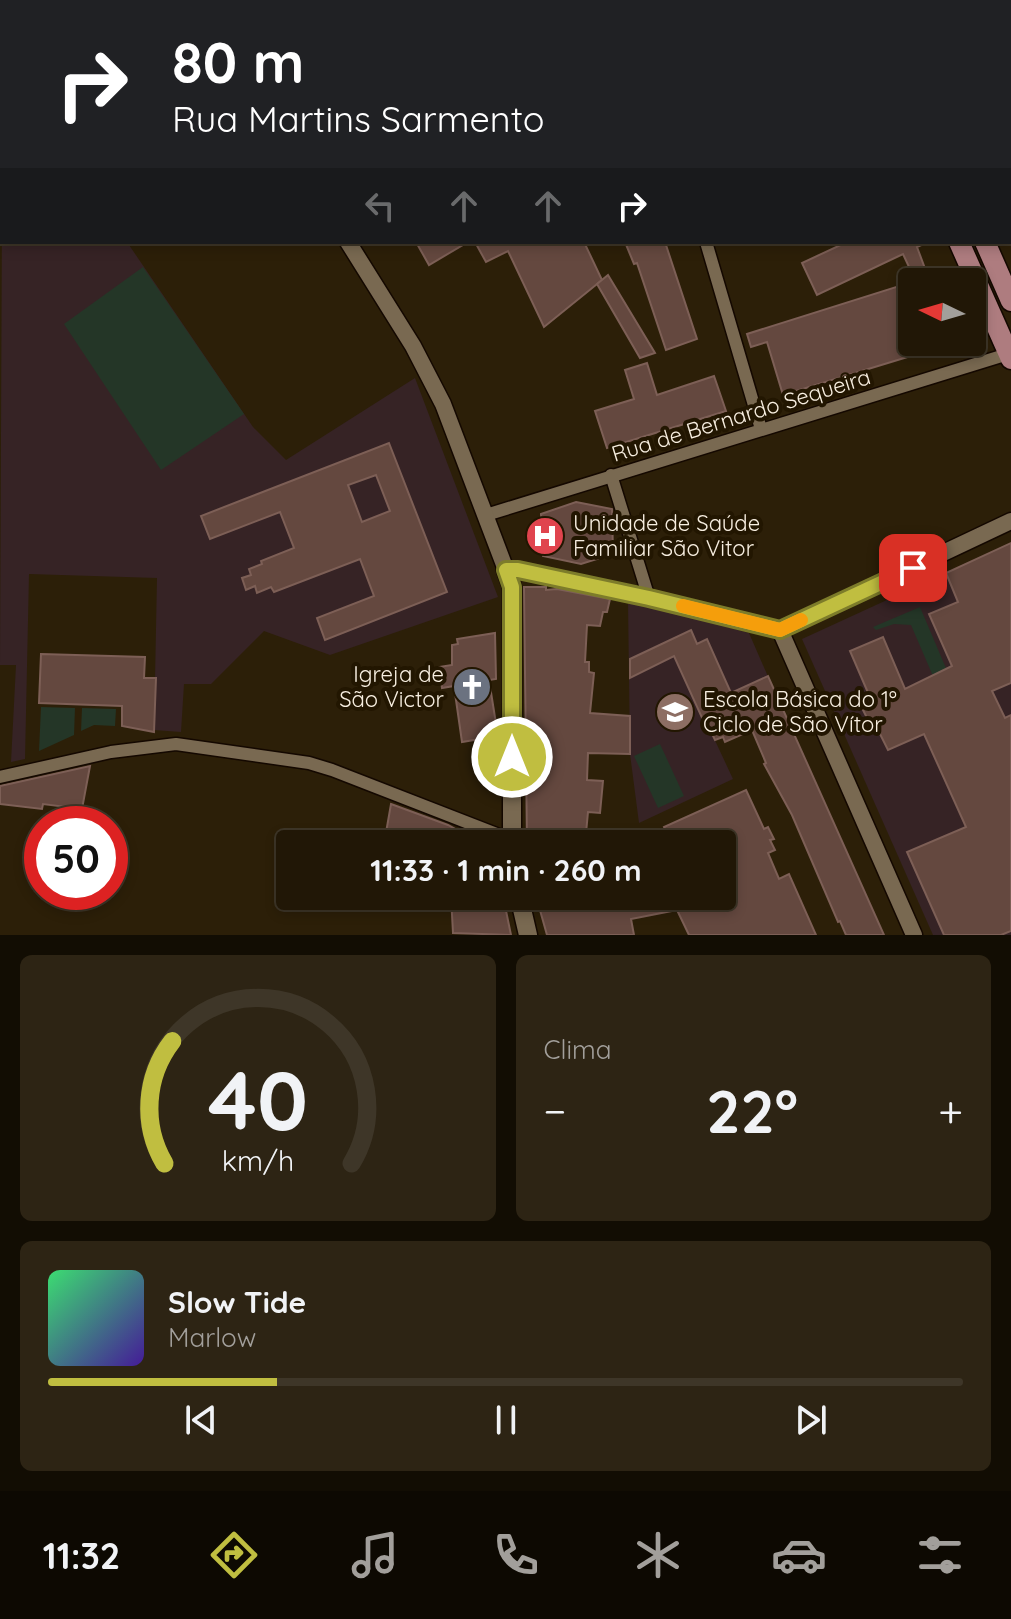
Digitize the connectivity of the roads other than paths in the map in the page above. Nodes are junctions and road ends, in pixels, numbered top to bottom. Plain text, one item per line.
1 (349, 244) edge
2 (707, 244) edge
3 (960, 244) edge
4 (986, 244) edge
5 (1011, 301) edge
6 (1010, 356) edge
7 (761, 429) junction
8 (611, 475) junction
9 (486, 515) junction
10 (1011, 521) edge
11 (506, 570) junction
12 (649, 598) junction
13 (780, 630) junction
14 (0, 777) edge
15 (484, 830) edge
16 (512, 830) edge
17 (522, 910) edge
18 (528, 935) edge
19 (914, 935) edge

1 - 9 street
2 - 7 street
3 - 6 main road
4 - 5 main road
6 - 7 street, Rua de Bernardo Sequeira
7 - 8 street, Rua de Bernardo Sequeira
8 - 9 street, Rua de Bernardo Sequeira
8 - 12 street
9 - 11 street
10 - 13 street
11 - 12 street
11 - 16 main road
12 - 13 street
13 - 19 street
14 - 15 street
17 - 18 main road

